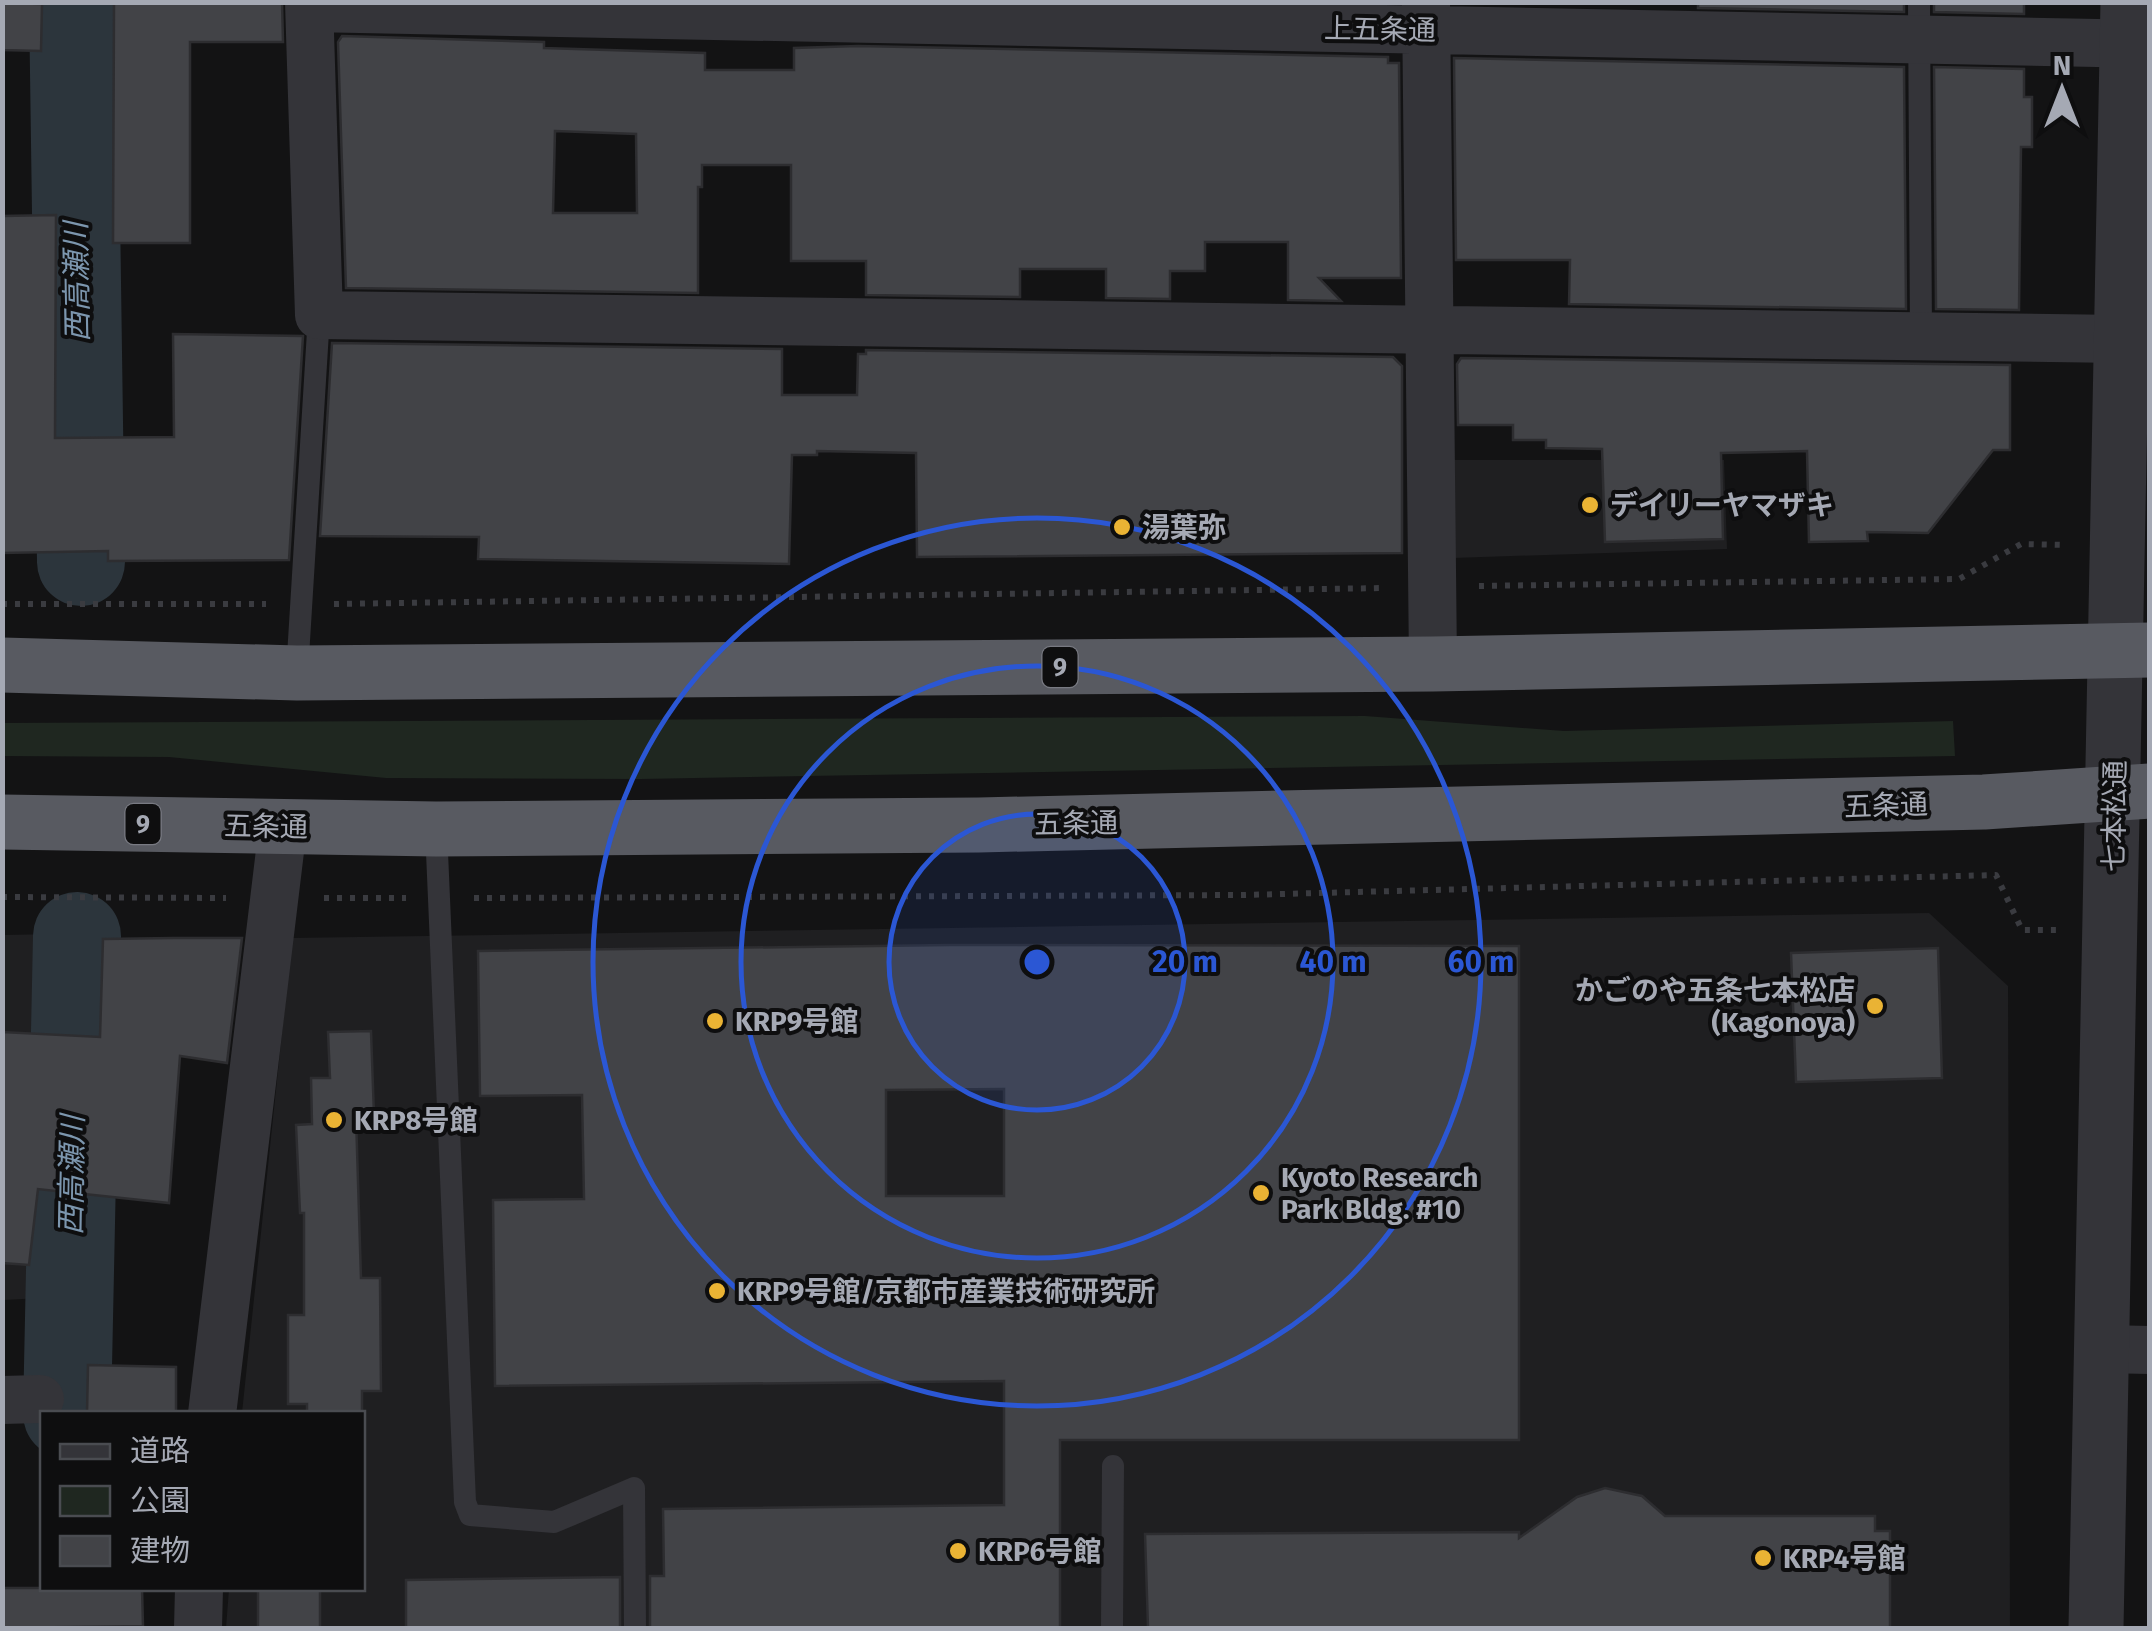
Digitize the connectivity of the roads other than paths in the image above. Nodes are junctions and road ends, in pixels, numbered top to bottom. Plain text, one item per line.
1 (310, 5) edge
2 (1088, 13) edge
3 (1426, 16) edge
4 (1919, 21) edge
5 (2135, 30) edge
6 (319, 315) junction
7 (1429, 332) junction
8 (1921, 336) junction
9 (2122, 338) junction
10 (2133, 650) edge
11 (1433, 664) junction
12 (2, 665) edge
13 (297, 673) junction
14 (2132, 792) edge
15 (2, 822) edge
16 (283, 826) junction
17 (436, 829) junction
18 (2126, 1349) edge
19 (212, 1411) edge
20 (1113, 1466) dead end
21 (199, 1591) edge
22 (198, 1628) edge
23 (635, 1628) edge
24 (1112, 1628) edge
25 (2096, 1628) edge

1 - 2 street, 上五条通
1 - 6 street
2 - 3 street, 上五条通
3 - 4 street, 上五条通
3 - 7 street
4 - 5 street, 上五条通
4 - 8 lane
5 - 9 street, 七本松通
6 - 7 street
6 - 13 lane
7 - 8 street
7 - 11 street
8 - 9 street
9 - 10 street, 七本松通
10 - 11 highway, 9
10 - 14 street, 七本松通
11 - 13 highway, 9
12 - 13 highway, 9
14 - 17 highway, 五条通 / 9
14 - 18 street, 七本松通
15 - 16 highway, 五条通 / 9
16 - 17 highway, 五条通 / 9
16 - 19 street
17 - 23 lane
18 - 25 street, 七本松通
20 - 24 lane
21 - 22 street

